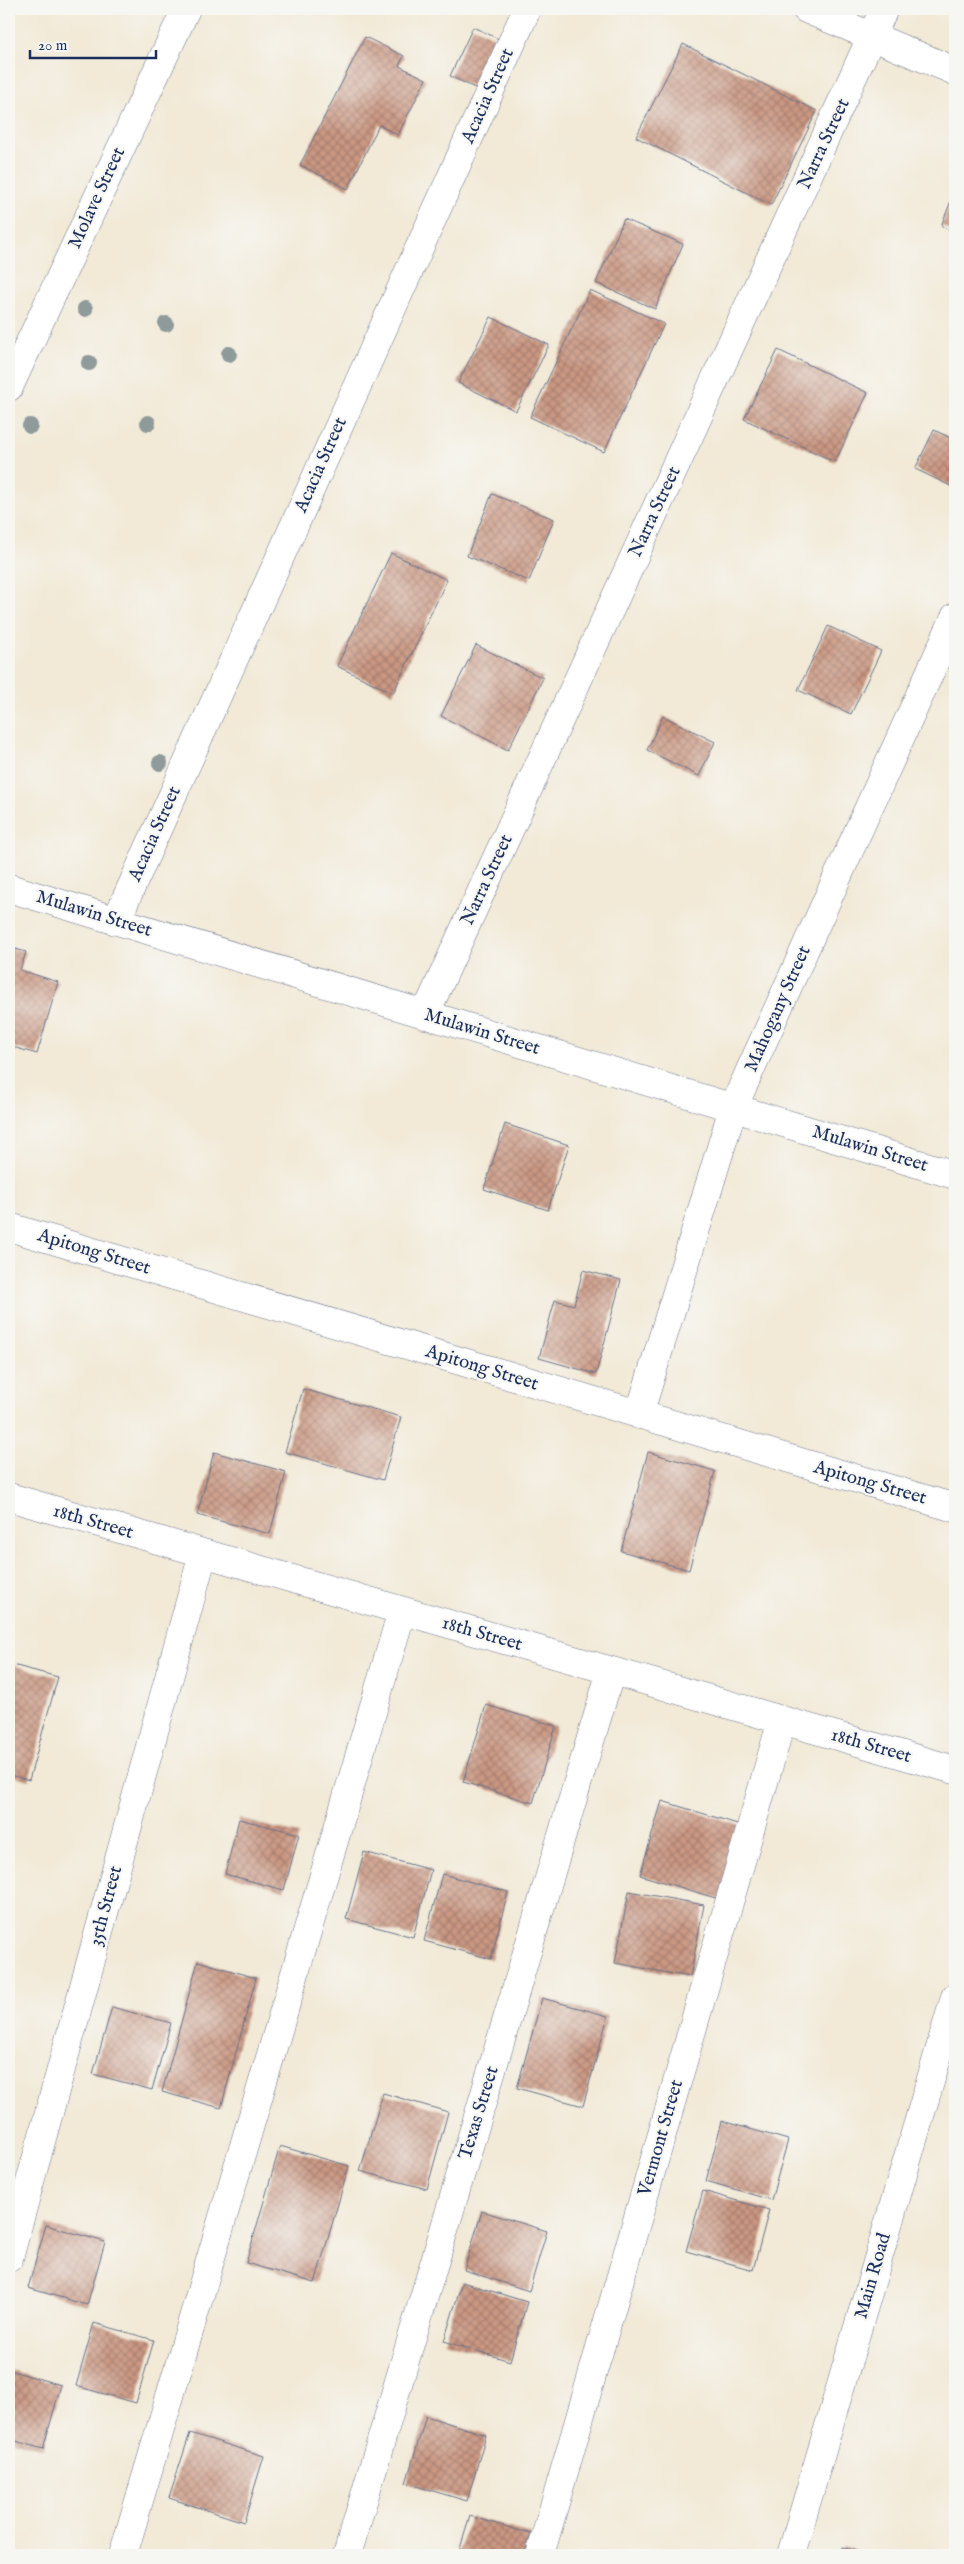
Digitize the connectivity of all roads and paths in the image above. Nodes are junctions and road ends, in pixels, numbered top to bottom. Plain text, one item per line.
1 (186, 9) edge
2 (527, 9) edge
3 (806, 9) edge
4 (884, 9) edge
5 (873, 37) junction
6 (955, 71) edge
7 (9, 387) edge
8 (955, 617) edge
9 (9, 888) edge
10 (116, 921) junction
11 (426, 1015) junction
12 (733, 1108) junction
13 (955, 1175) edge
14 (9, 1227) edge
15 (639, 1415) junction
16 (9, 1497) edge
17 (955, 1508) edge
18 (203, 1554) junction
19 (402, 1611) junction
20 (611, 1671) junction
21 (782, 1720) junction
22 (955, 1770) edge
23 (955, 1997) edge
24 (9, 2258) edge
25 (123, 2555) edge
26 (347, 2555) edge
27 (540, 2555) edge
28 (792, 2555) edge

1 - 7 street, Molave Street
2 - 10 street, Acacia Street
3 - 5 street
4 - 5 street, Narra Street
5 - 6 street
5 - 11 street, Narra Street
8 - 12 street, Mahogany Street
9 - 10 street, Mulawin Street
10 - 11 street, Mulawin Street
11 - 12 street, Mulawin Street
12 - 13 street, Mulawin Street
12 - 15 street, Mahogany Street
14 - 15 street, Apitong Street
15 - 17 street, Apitong Street
16 - 18 street, 18th Street
18 - 19 street, 18th Street
18 - 24 street, 35th Street
19 - 20 street, 18th Street
19 - 25 street
20 - 21 street, 18th Street
20 - 26 street, Texas Street
21 - 22 street, 18th Street
21 - 27 street, Vermont Street
23 - 28 street, Main Road

